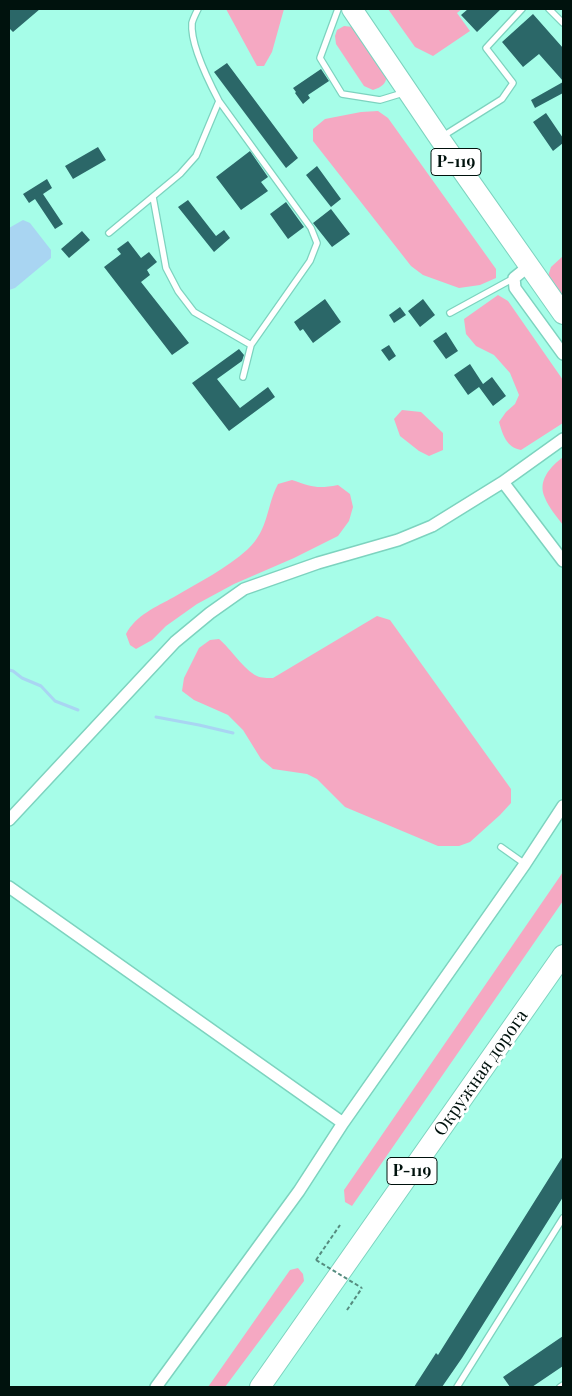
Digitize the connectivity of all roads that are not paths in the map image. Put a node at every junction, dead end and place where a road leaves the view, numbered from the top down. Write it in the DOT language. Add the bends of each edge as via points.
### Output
graph roads {
  1 [pos="198,9"];
  2 [pos="338,9"];
  3 [pos="352,9"];
  4 [pos="522,9"];
  5 [pos="550,9"];
  6 [pos="563,23"];
  7 [pos="407,91"];
  8 [pos="219,101"];
  9 [pos="440,139"];
  10 [pos="153,197"];
  11 [pos="109,233"];
  12 [pos="521,272"];
  13 [pos="450,313"];
  14 [pos="563,314"];
  15 [pos="251,345"];
  16 [pos="563,354"];
  17 [pos="243,377"];
  18 [pos="563,439"];
  19 [pos="503,482"];
  20 [pos="563,561"];
  21 [pos="563,806"];
  22 [pos="9,820"];
  23 [pos="501,847"];
  24 [pos="525,864"];
  25 [pos="9,887"];
  26 [pos="563,955"];
  27 [pos="343,1123"];
  28 [pos="563,1218"];
  29 [pos="560,1229"];
  30 [pos="563,1385"];
  31 [pos="156,1387"];
  32 [pos="260,1387"];
  33 [pos="457,1387"];
  34 [pos="560,1387"];
  1 -- 8 [label="lane" via="192,22 193,40"];
  2 -- 7 [label="lane" via="320,58 342,94 380,100"];
  3 -- 7 [label="highway, Р-119"];
  4 -- 9 [label="lane" via="486,48 513,83 502,99"];
  5 -- 6 [label="lane"];
  7 -- 9 [label="highway, Р-119"];
  8 -- 10 [label="lane" via="196,156"];
  8 -- 15 [label="lane" via="311,228 317,243 310,261"];
  9 -- 12 [label="highway, Р-119"];
  10 -- 11 [label="lane"];
  10 -- 15 [label="lane" via="166,268 178,291 194,312"];
  12 -- 13 [label="lane"];
  12 -- 14 [label="highway, Р-119"];
  12 -- 16 [label="street" via="515,288"];
  15 -- 17 [label="lane"];
  18 -- 19 [label="street"];
  19 -- 20 [label="street"];
  19 -- 22 [label="street" via="432,526 244,589 210,612 175,642"];
  21 -- 24 [label="street"];
  23 -- 24 [label="lane"];
  24 -- 27 [label="street"];
  25 -- 27 [label="street"];
  26 -- 32 [label="highway, Окружная дорога / Р-119"];
  27 -- 31 [label="street" via="299,1191"];
  28 -- 29 [label="lane"];
  29 -- 33 [label="lane"];
  30 -- 34 [label="lane"];
}
